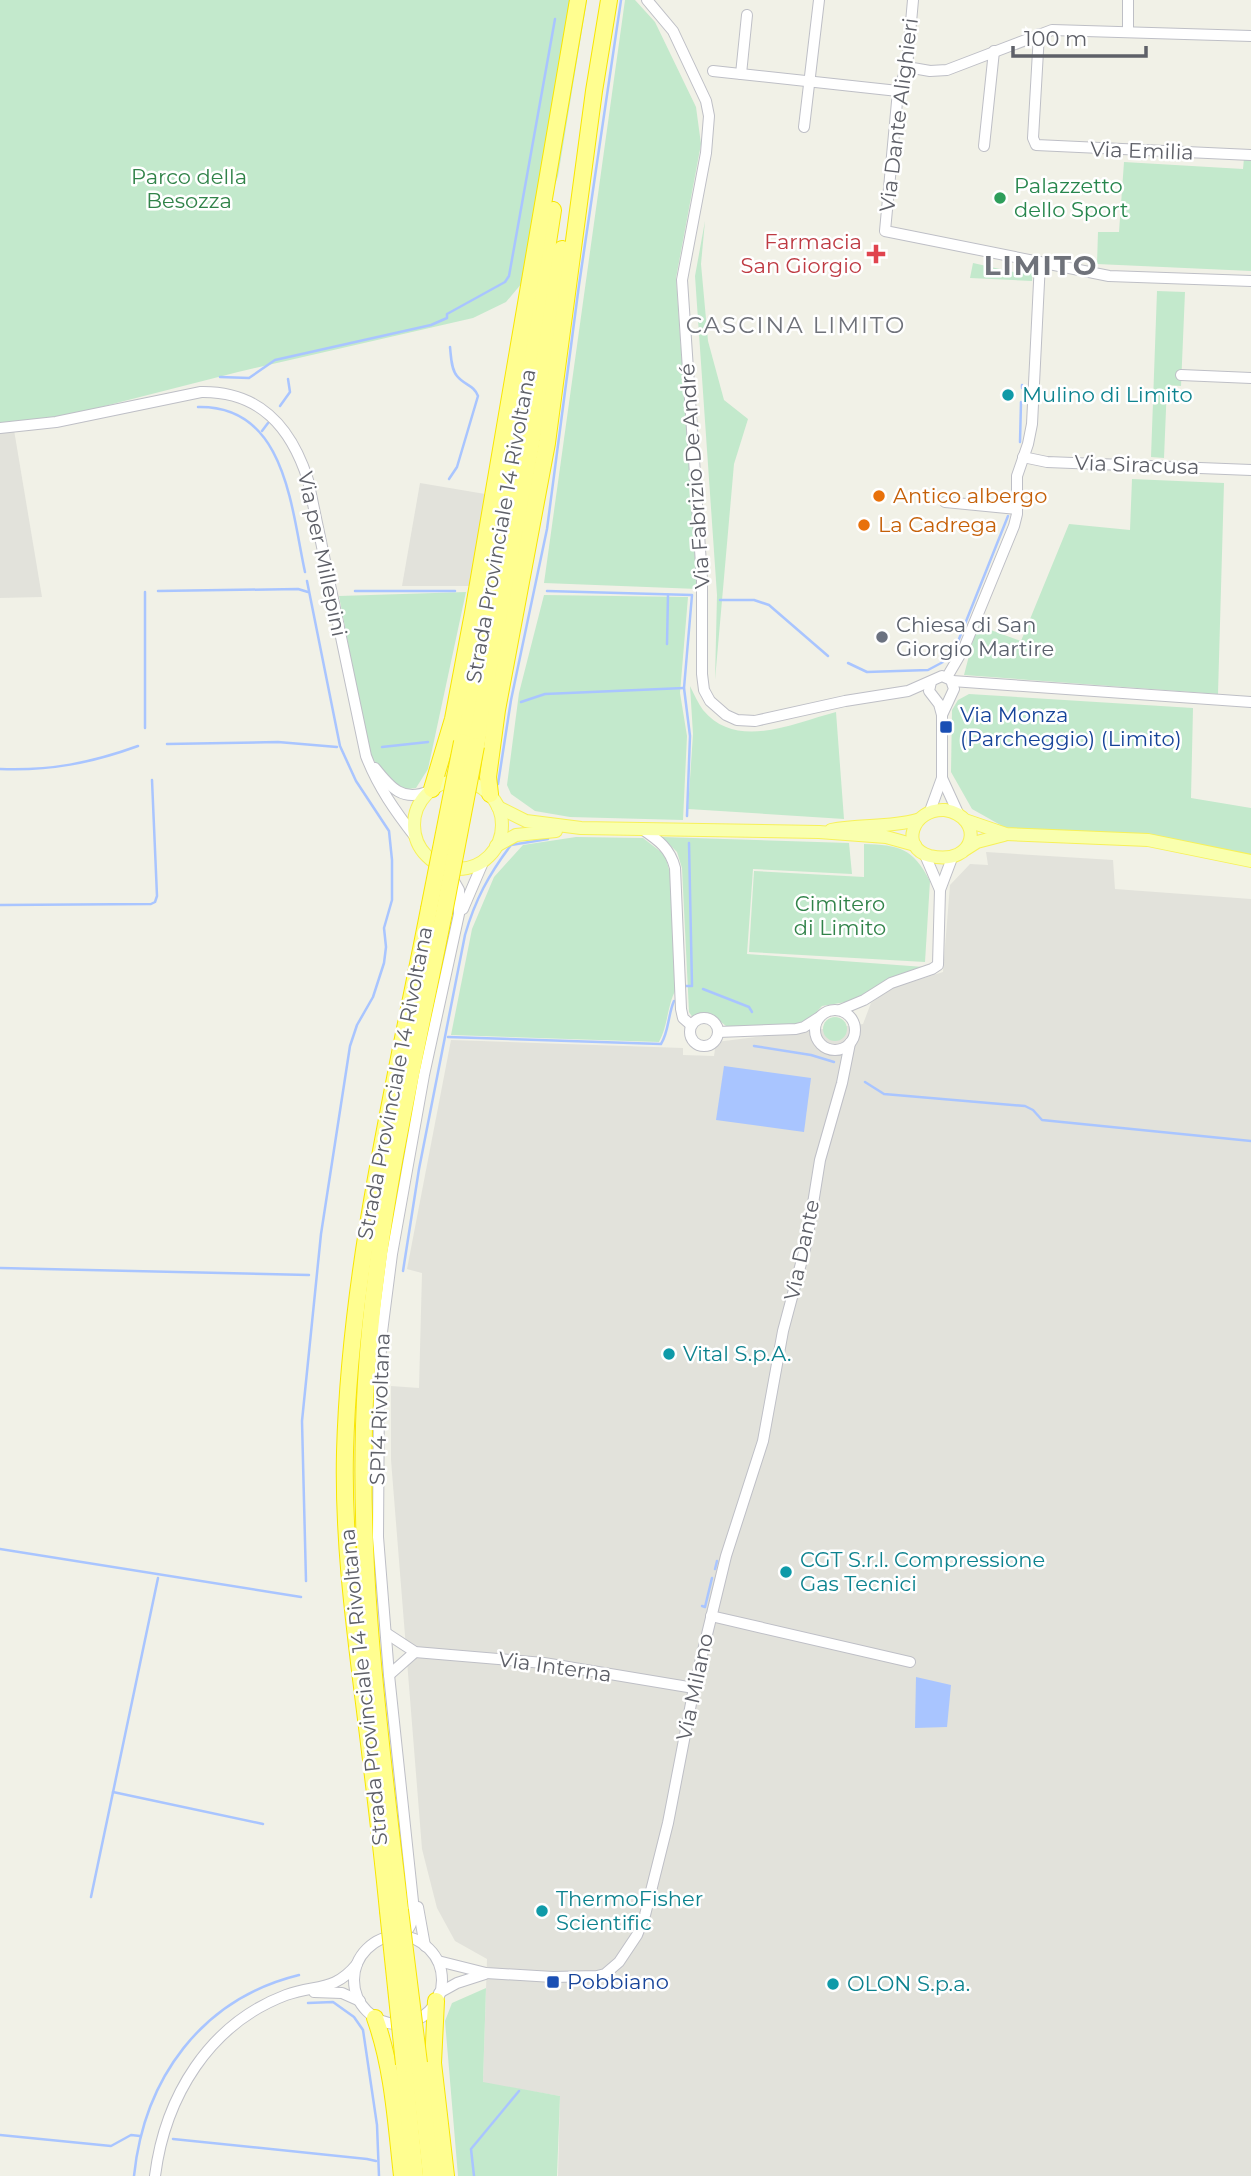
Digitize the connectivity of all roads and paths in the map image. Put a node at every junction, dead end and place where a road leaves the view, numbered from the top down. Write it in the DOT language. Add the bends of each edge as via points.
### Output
graph roads {
  1 [pos="578,0"];
  2 [pos="587,0"];
  3 [pos="602,0"];
  4 [pos="609,0"];
  5 [pos="647,0"];
  6 [pos="819,0"];
  7 [pos="913,0"];
  8 [pos="1128,0"];
  9 [pos="747,15"];
  10 [pos="1128,32"];
  11 [pos="1039,34"];
  12 [pos="1251,36"];
  13 [pos="994,51"];
  14 [pos="907,67"];
  15 [pos="713,71"];
  16 [pos="741,74"];
  17 [pos="810,81"];
  18 [pos="898,91"];
  19 [pos="804,127"];
  20 [pos="984,146"];
  21 [pos="1251,155"];
  22 [pos="1040,262"];
  23 [pos="1251,281"];
  24 [pos="1181,375"];
  25 [pos="1251,378"];
  26 [pos="0,428"];
  27 [pos="1023,457"];
  28 [pos="1251,470"];
  29 [pos="945,502"];
  30 [pos="1017,509"];
  31 [pos="950,687"];
  32 [pos="932,691"];
  33 [pos="1251,702"];
  34 [pos="942,715"];
  35 [pos="469,744"];
  36 [pos="366,756"];
  37 [pos="942,778"];
  38 [pos="430,790"];
  39 [pos="494,801"];
  40 [pos="930,811"];
  41 [pos="961,816"];
  42 [pos="917,820"];
  43 [pos="581,828"];
  44 [pos="642,829"];
  45 [pos="819,832"];
  46 [pos="1006,834"];
  47 [pos="416,838"];
  48 [pos="915,845"];
  49 [pos="496,846"];
  50 [pos="966,849"];
  51 [pos="925,855"];
  52 [pos="952,858"];
  53 [pos="484,860"];
  54 [pos="1251,861"];
  55 [pos="444,866"];
  56 [pos="940,890"];
  57 [pos="454,939"];
  58 [pos="864,1000"];
  59 [pos="839,1010"];
  60 [pos="818,1018"];
  61 [pos="854,1021"];
  62 [pos="691,1025"];
  63 [pos="796,1029"];
  64 [pos="718,1032"];
  65 [pos="817,1038"];
  66 [pos="850,1043"];
  67 [pos="834,1050"];
  68 [pos="842,1083"];
  69 [pos="769,1418"];
  70 [pos="711,1616"];
  71 [pos="386,1633"];
  72 [pos="415,1651"];
  73 [pos="910,1662"];
  74 [pos="389,1675"];
  75 [pos="694,1689"];
  76 [pos="412,1883"];
  77 [pos="399,1936"];
  78 [pos="425,1946"];
  79 [pos="438,1961"];
  80 [pos="357,1964"];
  81 [pos="486,1973"];
  82 [pos="301,1991"];
  83 [pos="438,1997"];
  84 [pos="360,2001"];
  85 [pos="375,2018"];
  86 [pos="411,2064"];
  87 [pos="155,2176"];
  88 [pos="402,2176"];
  89 [pos="415,2176"];
  90 [pos="431,2176"];
  91 [pos="446,2176"];
  1 -- 38 [label="highway" via="453,719"];
  2 -- 35 [label="highway, Strada Provinciale 14 Rivoltana"];
  3 -- 35 [label="highway, Strada Provinciale 14 Rivoltana" via="532,439"];
  4 -- 39 [label="highway" via="547,443 494,733 488,777"];
  5 -- 32 [label="street, Via Fabrizio De André" via="673,31 709,116 682,280 703,589 704,690 722,712 746,721 845,701"];
  6 -- 17 [label="street"];
  7 -- 14 [label="street, Via Dante Alighieri"];
  8 -- 10 [label="street"];
  9 -- 16 [label="street"];
  10 -- 11 [label="street" via="1058,30"];
  10 -- 12 [label="street"];
  11 -- 13 [label="street"];
  11 -- 21 [label="street, Via Emilia" via="1035,144 1040,147"];
  13 -- 14 [label="street" via="947,70"];
  13 -- 20 [label="street"];
  14 -- 18 [label="street, Via Dante Alighieri"];
  15 -- 16 [label="street"];
  16 -- 17 [label="street"];
  17 -- 18 [label="street"];
  17 -- 19 [label="street"];
  18 -- 22 [label="street, Via Dante Alighieri" via="885,231"];
  22 -- 23 [label="street" via="1119,277"];
  22 -- 27 [label="street" via="1032,424"];
  24 -- 25 [label="street"];
  26 -- 36 [label="street, Via per Millepini" via="56,422 201,391 239,397 273,417 294,444 307,480"];
  27 -- 28 [label="street, Via Siracusa" via="1047,462"];
  27 -- 30 [label="street" via="1017,476"];
  29 -- 30 [label="street"];
  30 -- 31 [label="street"];
  31 -- 32 [label="street"];
  31 -- 32 [label="street, Via Fabrizio De André" via="940,676"];
  31 -- 33 [label="street" via="967,684"];
  31 -- 34 [label="street"];
  32 -- 34 [label="street"];
  34 -- 37 [label="street"];
  35 -- 86 [label="highway, Strada Provinciale 14 Rivoltana, bridge" via="390,1184 373,1299 364,1412 368,1596"];
  36 -- 38 [label="street, Via per Millepini" via="400,794 414,796"];
  36 -- 47 [label="street, Via per Millepini" via="390,804"];
  37 -- 40 [label="street"];
  37 -- 41 [label="street"];
  38 -- 39 [label="main road" via="446,782 465,781 477,785"];
  38 -- 47 [label="main road" via="415,812"];
  39 -- 43 [label="main road" via="526,821"];
  39 -- 49 [label="main road" via="501,827"];
  40 -- 41 [label="main road"];
  40 -- 42 [label="main road"];
  41 -- 46 [label="main road"];
  41 -- 50 [label="main road" via="970,834"];
  42 -- 45 [label="main road" via="897,826"];
  42 -- 48 [label="main road"];
  43 -- 44 [label="main road"];
  43 -- 49 [label="main road" via="516,835"];
  44 -- 45 [label="main road"];
  44 -- 62 [label="street" via="663,844 674,861 682,1014"];
  45 -- 48 [label="main road" via="886,837"];
  46 -- 50 [label="main road"];
  46 -- 54 [label="main road" via="1148,840"];
  47 -- 55 [label="main road, SP14 Rivoltana" via="425,854"];
  48 -- 51 [label="main road"];
  49 -- 53 [label="main road, SP14 Rivoltana"];
  50 -- 52 [label="main road"];
  51 -- 52 [label="main road"];
  51 -- 56 [label="street"];
  52 -- 56 [label="street"];
  53 -- 55 [label="main road" via="466,868"];
  53 -- 57 [label="street, SP14 Rivoltana"];
  55 -- 57 [label="street, SP14 Rivoltana" via="460,896"];
  56 -- 58 [label="street" via="938,965 891,983"];
  57 -- 71 [label="street, SP14 Rivoltana" via="424,1075 382,1332 378,1536"];
  58 -- 59 [label="street"];
  58 -- 61 [label="street"];
  59 -- 60 [label="street" via="826,1011"];
  59 -- 61 [label="street"];
  60 -- 63 [label="street"];
  60 -- 65 [label="street"];
  61 -- 66 [label="street"];
  62 -- 64 [label="street" via="707,1018"];
  62 -- 64 [label="street" via="691,1039 702,1046 713,1044"];
  63 -- 64 [label="street"];
  63 -- 65 [label="street"];
  65 -- 67 [label="street"];
  66 -- 67 [label="street"];
  66 -- 68 [label="street"];
  67 -- 68 [label="street"];
  68 -- 69 [label="street, Via Dante" via="820,1160"];
  69 -- 70 [label="street, Via Milano"];
  70 -- 73 [label="street"];
  70 -- 75 [label="street, Via Milano"];
  71 -- 72 [label="street, Via Interna"];
  71 -- 74 [label="street, SP14 Rivoltana"];
  72 -- 74 [label="street"];
  72 -- 75 [label="street, Via Interna" via="544,1663"];
  74 -- 76 [label="street, SP14 Rivoltana"];
  75 -- 81 [label="street, Via Milano" via="645,1915 624,1955 612,1969 597,1976"];
  76 -- 77 [label="street, SP14 Rivoltana" via="413,1918"];
  76 -- 78 [label="street, SP14 Rivoltana"];
  77 -- 78 [label="street, SP14 Rivoltana"];
  77 -- 80 [label="street" via="374,1943"];
  78 -- 79 [label="street, SP14 Rivoltana"];
  79 -- 81 [label="street"];
  79 -- 83 [label="street"];
  80 -- 82 [label="street" via="339,1982"];
  80 -- 84 [label="street" via="354,1980"];
  81 -- 83 [label="street" via="457,1983"];
  82 -- 84 [label="street" via="342,1993"];
  82 -- 87 [label="street" via="250,2013 205,2053 170,2113"];
  83 -- 85 [label="street" via="424,2015 406,2023"];
  83 -- 91 [label="highway" via="433,2063"];
  84 -- 85 [label="street"];
  85 -- 88 [label="highway" via="391,2082"];
  86 -- 89 [label="highway, Strada Provinciale 14 Rivoltana"];
  86 -- 90 [label="highway, Strada Provinciale 14 Rivoltana"];
}
